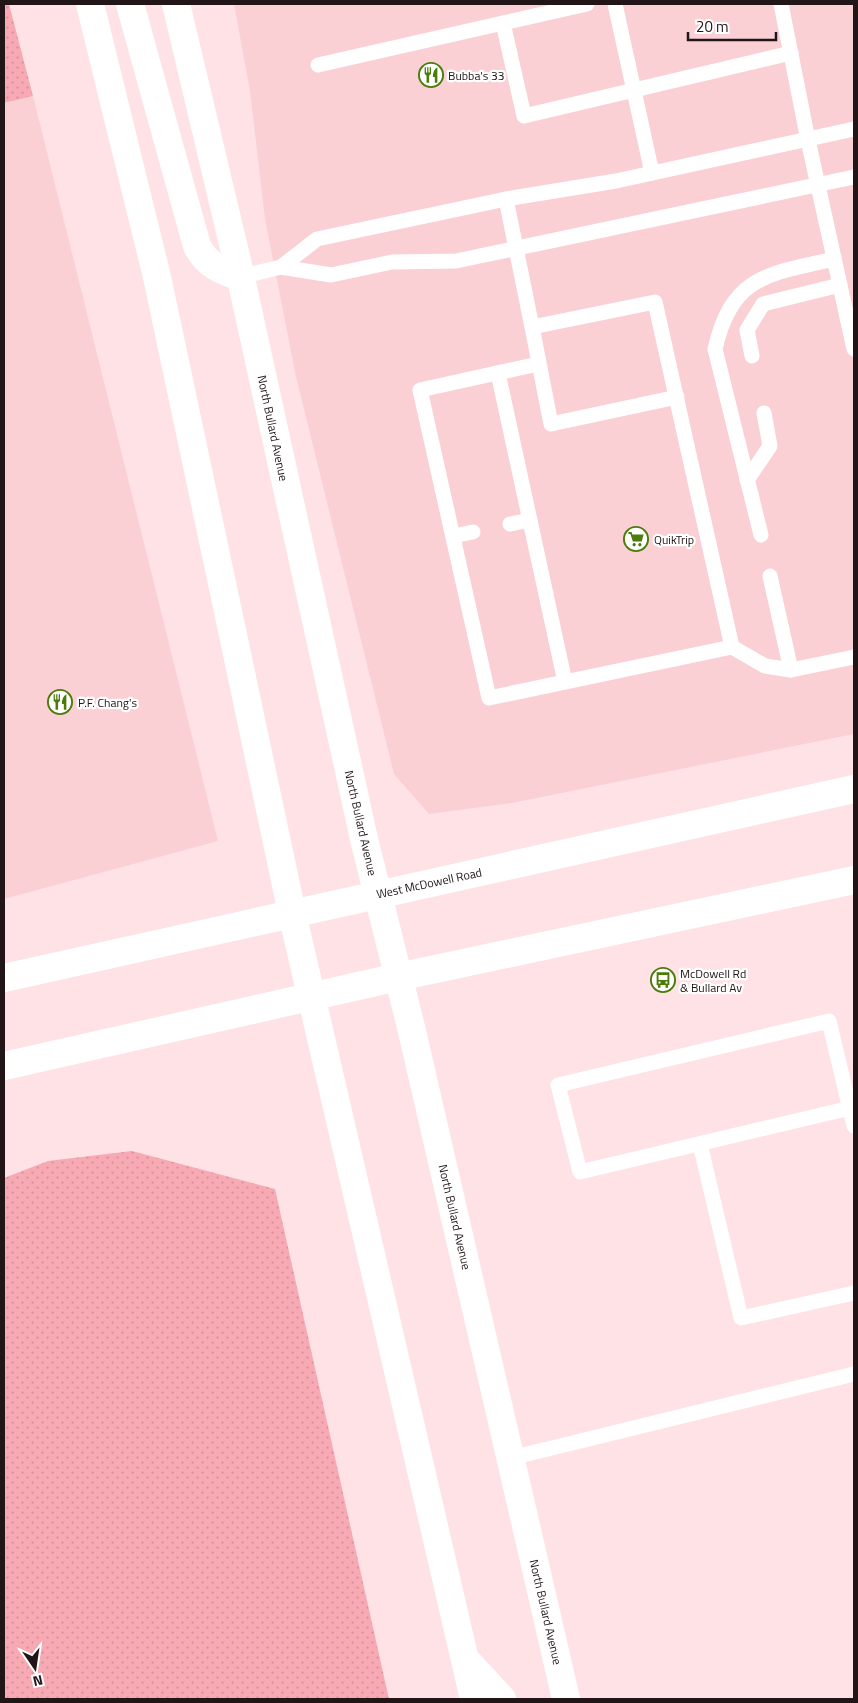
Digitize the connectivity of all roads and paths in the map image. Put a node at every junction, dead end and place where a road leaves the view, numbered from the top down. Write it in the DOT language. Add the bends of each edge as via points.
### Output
graph roads {
  1 [pos="90,4"];
  2 [pos="130,4"];
  3 [pos="176,4"];
  4 [pos="587,4"];
  5 [pos="615,4"];
  6 [pos="781,4"];
  7 [pos="503,23"];
  8 [pos="791,53"];
  9 [pos="318,65"];
  10 [pos="634,91"];
  11 [pos="854,129"];
  12 [pos="808,140"];
  13 [pos="652,174"];
  14 [pos="854,177"];
  15 [pos="818,185"];
  16 [pos="506,199"];
  17 [pos="516,248"];
  18 [pos="834,259"];
  19 [pos="281,267"];
  20 [pos="240,277"];
  21 [pos="840,285"];
  22 [pos="532,326"];
  23 [pos="854,349"];
  24 [pos="752,356"];
  25 [pos="538,364"];
  26 [pos="498,373"];
  27 [pos="676,397"];
  28 [pos="764,414"];
  29 [pos="747,480"];
  30 [pos="530,520"];
  31 [pos="510,524"];
  32 [pos="473,532"];
  33 [pos="453,536"];
  34 [pos="761,536"];
  35 [pos="770,576"];
  36 [pos="732,647"];
  37 [pos="854,657"];
  38 [pos="791,670"];
  39 [pos="565,682"];
  40 [pos="854,789"];
  41 [pos="854,880"];
  42 [pos="378,894"];
  43 [pos="292,913"];
  44 [pos="398,977"];
  45 [pos="4,978"];
  46 [pos="312,996"];
  47 [pos="4,1066"];
  48 [pos="850,1108"];
  49 [pos="854,1126"];
  50 [pos="700,1144"];
  51 [pos="854,1293"];
  52 [pos="854,1374"];
  53 [pos="510,1458"];
  54 [pos="465,1659"];
  55 [pos="474,1699"];
  56 [pos="502,1699"];
  57 [pos="566,1699"];
  1 -- 43 [label="main road" via="156,277"];
  2 -- 20 [label="main road" via="197,246 214,268"];
  3 -- 20 [label="main road, North Bullard Avenue"];
  4 -- 7 [label="lane"];
  5 -- 10 [label="lane"];
  6 -- 8 [label="lane"];
  7 -- 9 [label="lane"];
  7 -- 10 [label="lane" via="524,116"];
  8 -- 10 [label="lane"];
  8 -- 12 [label="lane"];
  10 -- 13 [label="lane"];
  11 -- 12 [label="lane"];
  12 -- 13 [label="lane"];
  12 -- 15 [label="lane"];
  13 -- 16 [label="lane"];
  14 -- 15 [label="lane"];
  15 -- 17 [label="lane"];
  15 -- 18 [label="lane"];
  16 -- 17 [label="lane"];
  16 -- 19 [label="lane" via="317,240"];
  17 -- 19 [label="lane" via="456,260 392,262 332,275"];
  17 -- 22 [label="lane"];
  18 -- 21 [label="lane"];
  18 -- 29 [label="lane" via="760,278 740,293 720,327 715,349"];
  19 -- 20 [label="lane"];
  20 -- 42 [label="main road, North Bullard Avenue"];
  21 -- 23 [label="lane"];
  21 -- 24 [label="lane" via="763,304 747,330"];
  22 -- 25 [label="lane"];
  22 -- 27 [label="lane" via="655,302"];
  25 -- 26 [label="lane"];
  25 -- 27 [label="lane" via="551,424"];
  26 -- 30 [label="lane"];
  26 -- 33 [label="lane" via="420,390"];
  27 -- 36 [label="lane"];
  28 -- 29 [label="lane" via="770,446"];
  29 -- 34 [label="lane"];
  30 -- 31 [label="lane"];
  30 -- 39 [label="lane"];
  32 -- 33 [label="lane"];
  33 -- 39 [label="lane" via="489,698"];
  35 -- 38 [label="lane"];
  36 -- 38 [label="lane" via="765,666"];
  36 -- 39 [label="lane"];
  37 -- 38 [label="lane"];
  40 -- 42 [label="main road, West McDowell Road"];
  41 -- 44 [label="main road"];
  42 -- 43 [label="main road, West McDowell Road"];
  42 -- 44 [label="main road, North Bullard Avenue"];
  43 -- 45 [label="main road, West McDowell Road"];
  43 -- 46 [label="main road"];
  44 -- 46 [label="main road"];
  44 -- 53 [label="main road, North Bullard Avenue"];
  46 -- 47 [label="main road"];
  46 -- 54 [label="main road"];
  48 -- 49 [label="lane"];
  48 -- 50 [label="lane"];
  48 -- 50 [label="lane" via="830,1021 558,1084 580,1172"];
  50 -- 51 [label="lane" via="741,1318"];
  52 -- 53 [label="lane"];
  53 -- 57 [label="main road, North Bullard Avenue"];
  54 -- 55 [label="main road"];
  54 -- 56 [label="main road"];
}
